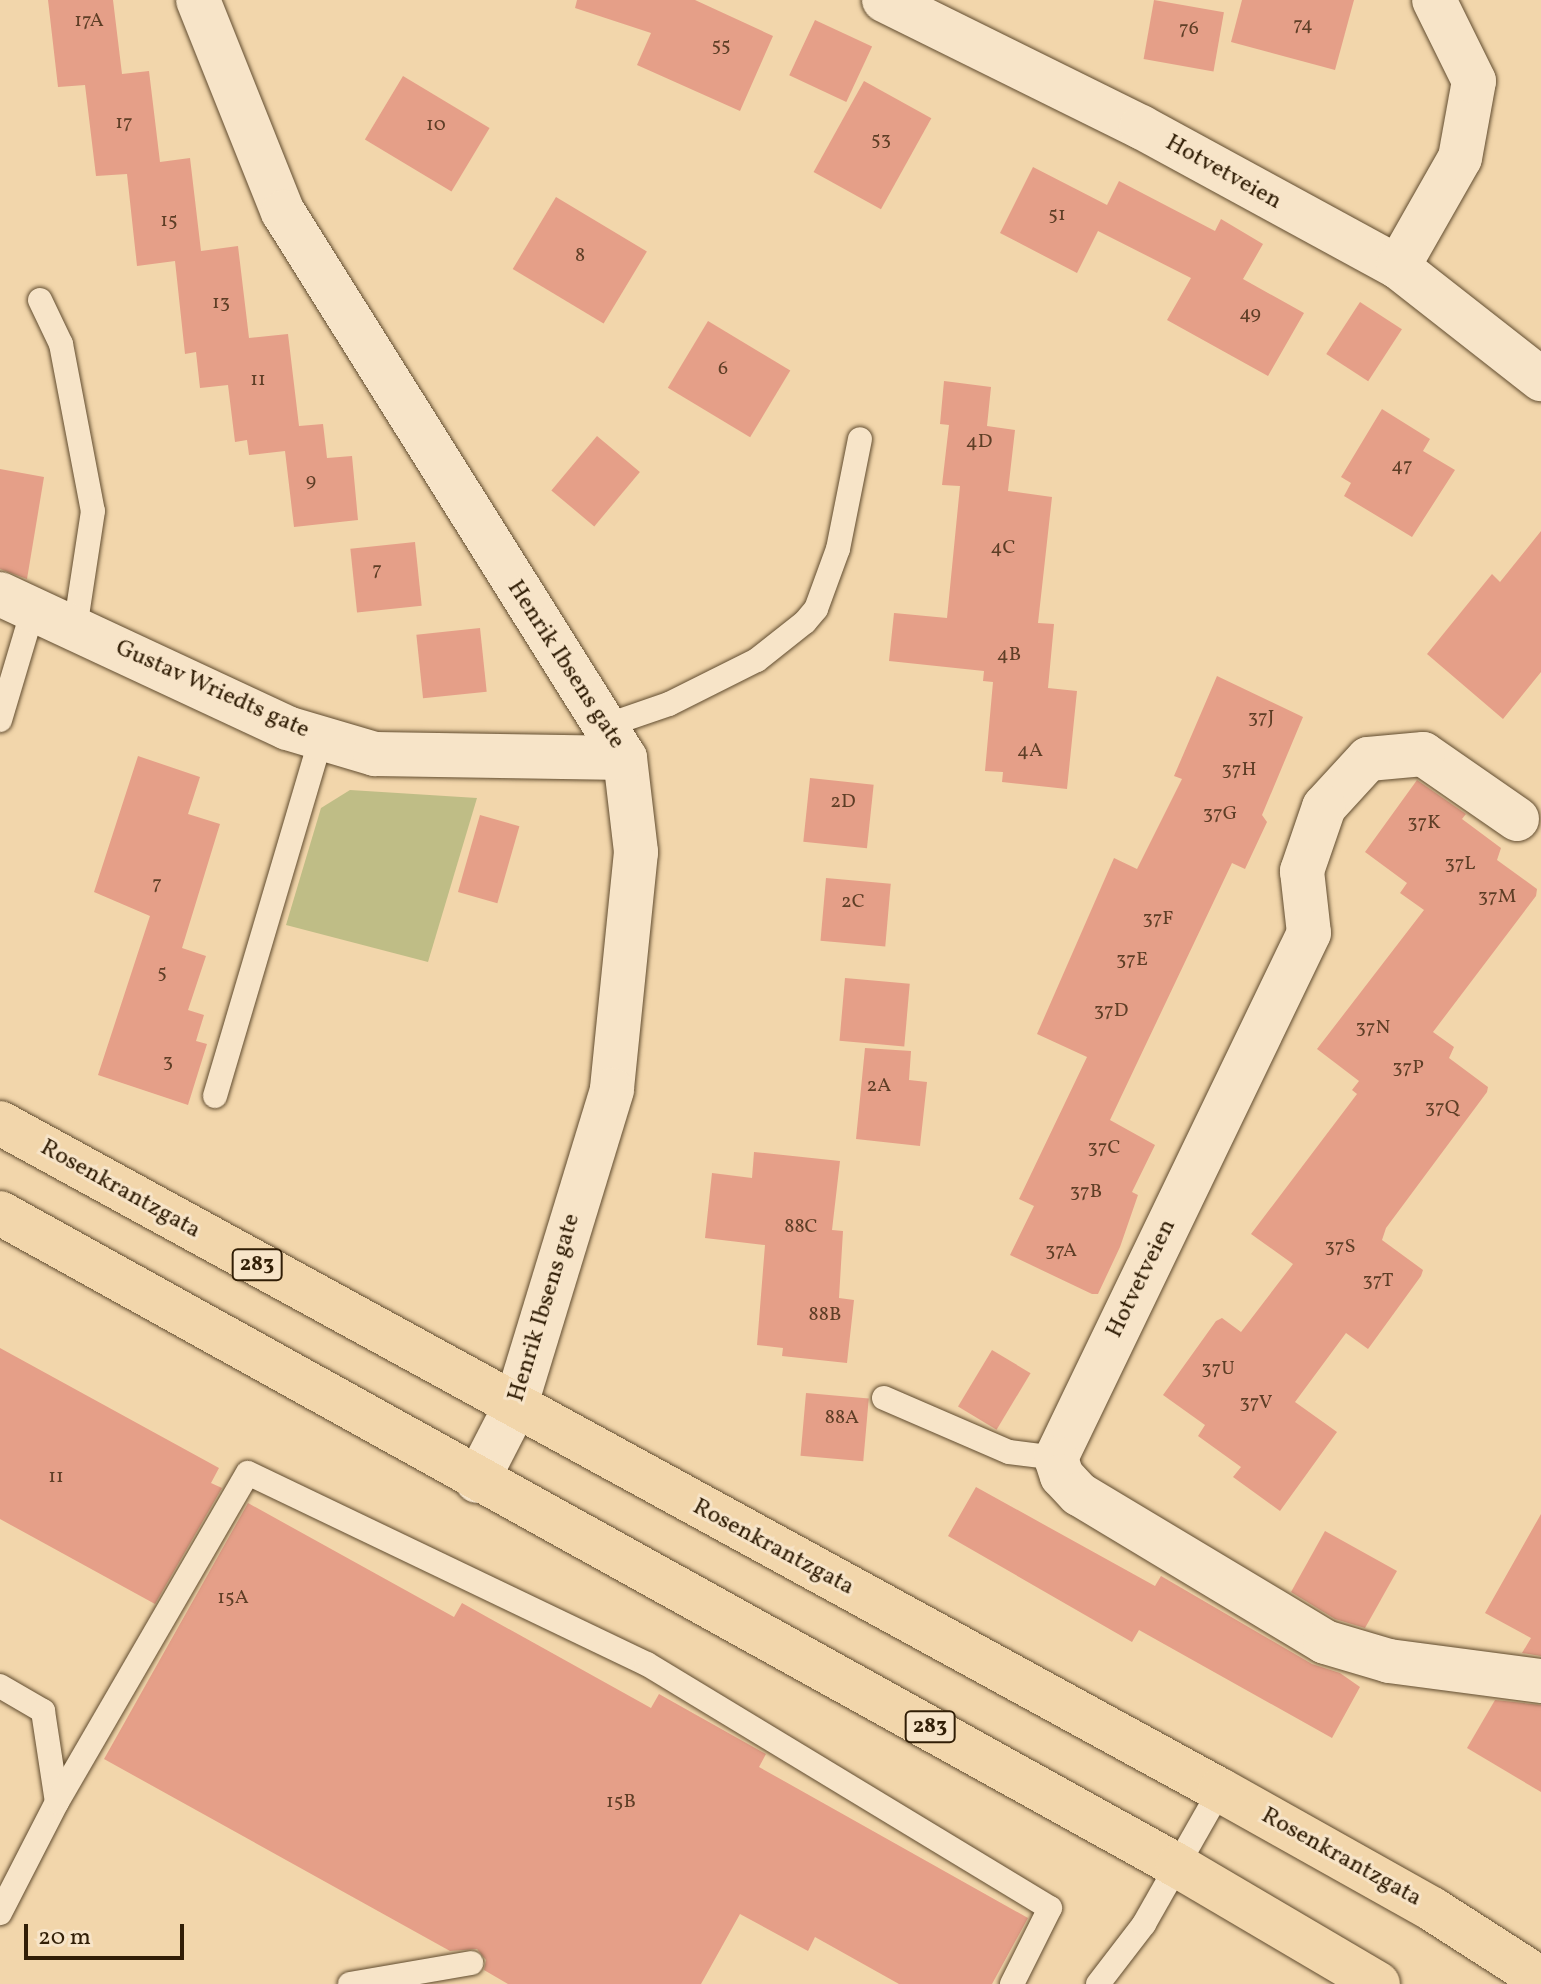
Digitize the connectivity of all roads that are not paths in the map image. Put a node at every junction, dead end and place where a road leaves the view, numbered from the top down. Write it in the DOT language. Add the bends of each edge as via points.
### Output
graph roads {
  1 [pos="198,0"];
  2 [pos="884,0"];
  3 [pos="1434,0"];
  4 [pos="1398,267"];
  5 [pos="40,300"];
  6 [pos="1541,379"];
  7 [pos="860,439"];
  8 [pos="16,602"];
  9 [pos="75,629"];
  10 [pos="0,720"];
  11 [pos="321,738"];
  12 [pos="615,742"];
  13 [pos="1517,819"];
  14 [pos="215,1096"];
  15 [pos="0,1123"];
  16 [pos="0,1213"];
  17 [pos="884,1398"];
  18 [pos="515,1407"];
  19 [pos="1056,1458"];
  20 [pos="477,1481"];
  21 [pos="1541,1681"];
  22 [pos="0,1686"];
  23 [pos="1220,1790"];
  24 [pos="57,1802"];
  25 [pos="1178,1866"];
  26 [pos="0,1913"];
  27 [pos="471,1963"];
  28 [pos="1541,1979"];
  29 [pos="350,1984"];
  30 [pos="1012,1984"];
  31 [pos="1098,1984"];
  32 [pos="1378,1984"];
  1 -- 12 [label="street, Henrik Ibsens gate" via="283,212"];
  2 -- 4 [label="street, Hotvetveien" via="1141,127"];
  3 -- 4 [label="street" via="1474,81 1460,158"];
  4 -- 6 [label="street, Hotvetveien"];
  5 -- 9 [label="lane" via="61,344 93,511"];
  7 -- 12 [label="lane" via="838,549 816,609 757,660 669,704"];
  8 -- 9 [label="street, Gustav Wriedts gate"];
  8 -- 10 [label="lane"];
  9 -- 11 [label="street, Gustav Wriedts gate" via="287,728"];
  11 -- 12 [label="street, Gustav Wriedts gate" via="375,754"];
  11 -- 14 [label="lane"];
  12 -- 18 [label="street, Henrik Ibsens gate" via="636,852 612,1090"];
  13 -- 19 [label="street, Hotvetveien" via="1423,754 1368,759 1324,807 1302,871 1309,933"];
  15 -- 18 [label="main road, Rosenkrantzgata / 283"];
  16 -- 20 [label="main road, 283"];
  17 -- 19 [label="lane" via="1009,1452"];
  18 -- 20 [label="street, Henrik Ibsens gate"];
  18 -- 23 [label="main road, Rosenkrantzgata / 283"];
  19 -- 21 [label="street" via="1062,1476 1079,1494 1325,1642 1389,1661"];
  20 -- 25 [label="main road, 283"];
  22 -- 24 [label="lane" via="43,1711"];
  23 -- 25 [label="lane"];
  23 -- 28 [label="main road, Rosenkrantzgata / 283" via="1432,1909"];
  24 -- 26 [label="lane"];
  24 -- 30 [label="lane" via="248,1473 647,1664 1050,1908"];
  25 -- 31 [label="lane" via="1144,1924"];
  25 -- 32 [label="main road, 283"];
  27 -- 29 [label="lane"];
}
